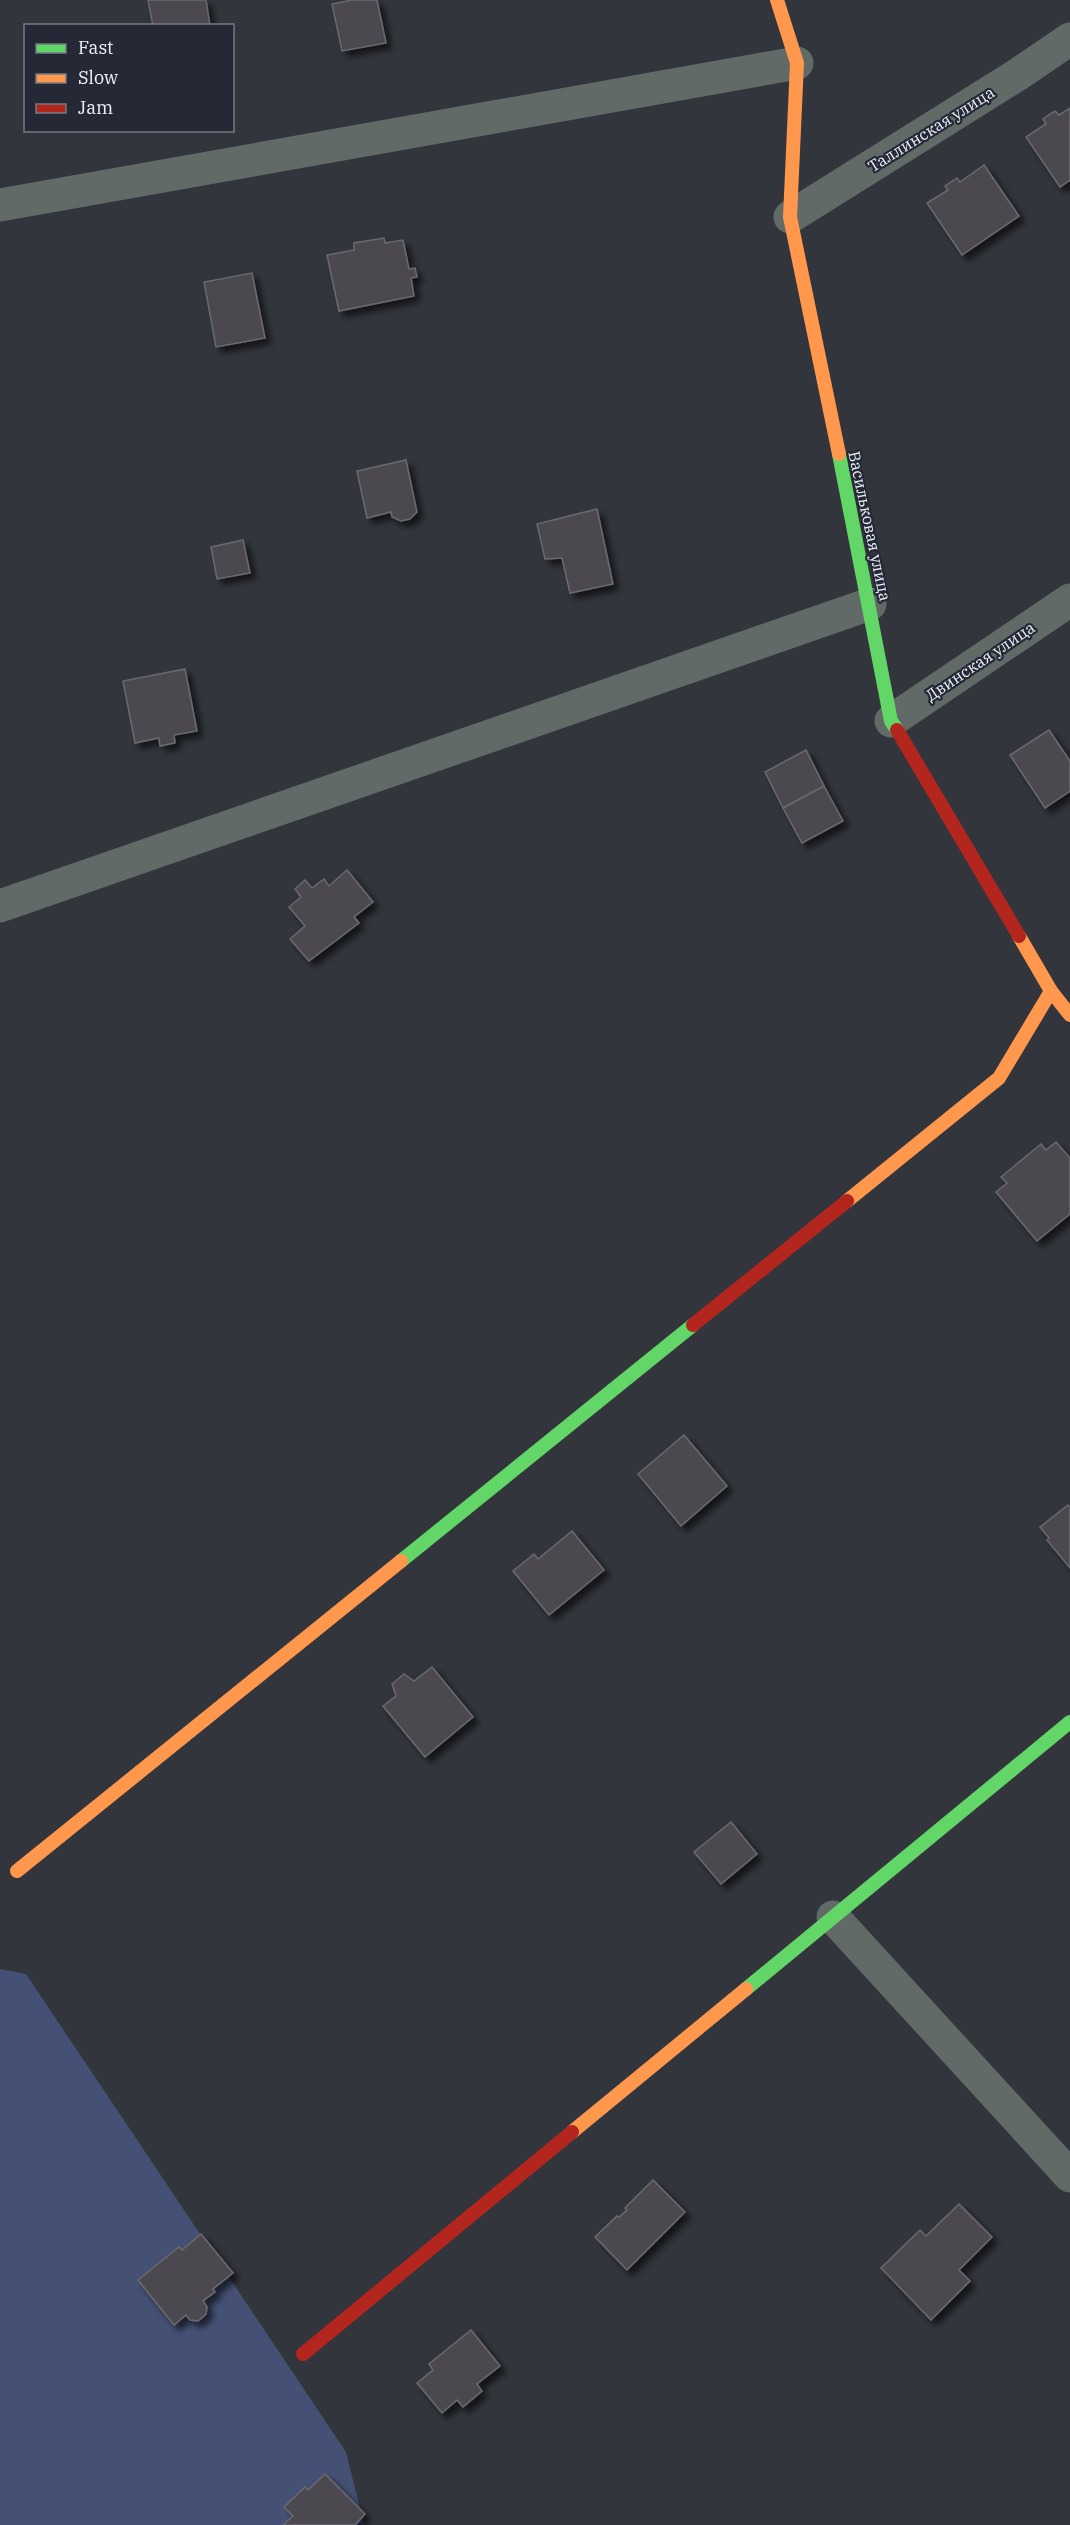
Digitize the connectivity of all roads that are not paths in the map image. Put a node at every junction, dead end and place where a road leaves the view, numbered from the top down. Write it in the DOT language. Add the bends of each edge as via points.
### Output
graph roads {
  1 [pos="777,0"];
  2 [pos="1070,39"];
  3 [pos="797,63"];
  4 [pos="0,205"];
  5 [pos="790,217"];
  6 [pos="1070,600"];
  7 [pos="870,604"];
  8 [pos="891,721"];
  9 [pos="0,906"];
  10 [pos="1051,991"];
  11 [pos="1070,1015"];
  12 [pos="1070,1722"];
  13 [pos="17,1871"];
  14 [pos="833,1917"];
  15 [pos="1070,2176"];
  16 [pos="303,2354"];
  1 -- 3 [label="street, Васильковая улица"];
  2 -- 5 [label="street, Таллинская улица"];
  3 -- 4 [label="street"];
  3 -- 5 [label="street, Васильковая улица"];
  5 -- 7 [label="street, Васильковая улица"];
  6 -- 8 [label="street, Двинская улица"];
  7 -- 8 [label="street, Васильковая улица"];
  7 -- 9 [label="street"];
  8 -- 10 [label="street, Васильковая улица"];
  10 -- 11 [label="street, Васильковая улица"];
  10 -- 13 [label="street" via="999,1078"];
  12 -- 14 [label="street"];
  14 -- 15 [label="street"];
  14 -- 16 [label="street"];
}
